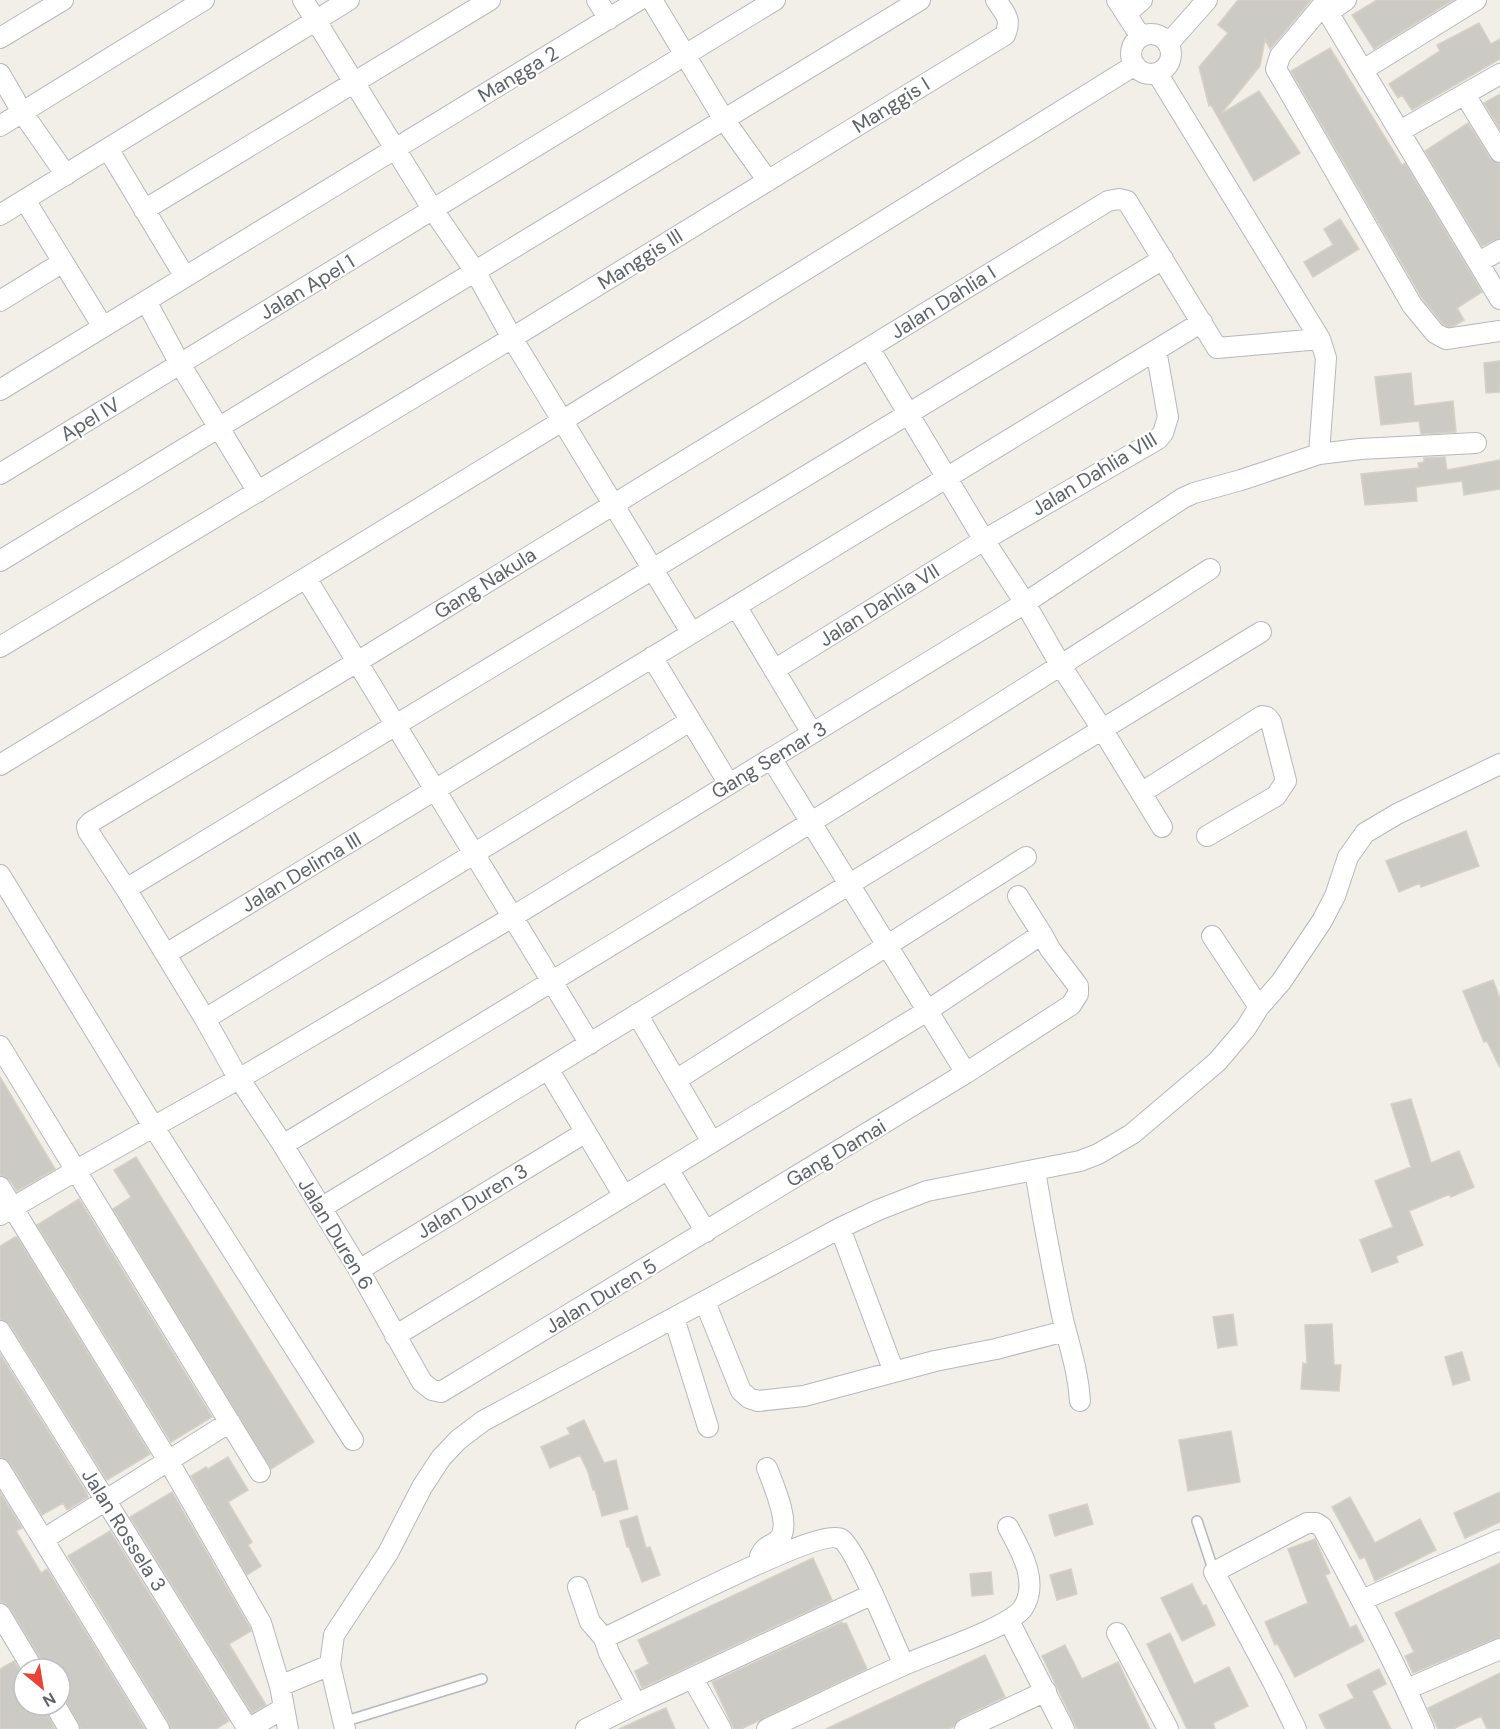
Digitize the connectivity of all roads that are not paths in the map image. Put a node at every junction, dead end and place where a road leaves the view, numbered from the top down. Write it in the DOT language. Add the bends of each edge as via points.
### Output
graph roads {
  1 [pos="63,0"];
  2 [pos="204,0"];
  3 [pos="303,0"];
  4 [pos="349,0"];
  5 [pos="490,0"];
  6 [pos="597,0"];
  7 [pos="639,0"];
  8 [pos="652,0"];
  9 [pos="775,0"];
  10 [pos="920,0"];
  11 [pos="996,0"];
  12 [pos="1142,0"];
  13 [pos="1207,0"];
  14 [pos="1346,0"];
  15 [pos="1476,0"];
  16 [pos="1326,5"];
  17 [pos="1122,7"];
  18 [pos="609,19"];
  19 [pos="316,20"];
  20 [pos="1141,37"];
  21 [pos="0,39"];
  22 [pos="1168,44"];
  23 [pos="684,55"];
  24 [pos="1135,65"];
  25 [pos="1363,70"];
  26 [pos="1157,73"];
  27 [pos="0,74"];
  28 [pos="1500,74"];
  29 [pos="355,82"];
  30 [pos="1465,95"];
  31 [pos="22,112"];
  32 [pos="723,118"];
  33 [pos="0,126"];
  34 [pos="1400,131"];
  35 [pos="396,148"];
  36 [pos="108,149"];
  37 [pos="1500,152"];
  38 [pos="66,175"];
  39 [pos="768,181"];
  40 [pos="25,200"];
  41 [pos="144,210"];
  42 [pos="433,210"];
  43 [pos="0,215"];
  44 [pos="1500,250"];
  45 [pos="1163,259"];
  46 [pos="63,262"];
  47 [pos="1479,262"];
  48 [pos="475,271"];
  49 [pos="185,278"];
  50 [pos="1500,299"];
  51 [pos="0,301"];
  52 [pos="146,301"];
  53 [pos="1202,322"];
  54 [pos="103,327"];
  55 [pos="1500,331"];
  56 [pos="512,338"];
  57 [pos="1320,339"];
  58 [pos="869,348"];
  59 [pos="1156,350"];
  60 [pos="180,364"];
  61 [pos="0,390"];
  62 [pos="909,413"];
  63 [pos="562,421"];
  64 [pos="220,426"];
  65 [pos="1476,443"];
  66 [pos="1320,454"];
  67 [pos="0,474"];
  68 [pos="948,477"];
  69 [pos="258,492"];
  70 [pos="614,503"];
  71 [pos="984,540"];
  72 [pos="0,561"];
  73 [pos="1210,569"];
  74 [pos="653,570"];
  75 [pos="306,578"];
  76 [pos="1025,603"];
  77 [pos="736,606"];
  78 [pos="691,632"];
  79 [pos="1261,632"];
  80 [pos="0,647"];
  81 [pos="652,657"];
  82 [pos="357,662"];
  83 [pos="1061,666"];
  84 [pos="774,670"];
  85 [pos="690,721"];
  86 [pos="396,726"];
  87 [pos="1102,729"];
  88 [pos="812,733"];
  89 [pos="771,758"];
  90 [pos="0,765"];
  91 [pos="1500,765"];
  92 [pos="729,784"];
  93 [pos="435,790"];
  94 [pos="1141,793"];
  95 [pos="811,822"];
  96 [pos="1162,826"];
  97 [pos="1207,836"];
  98 [pos="474,855"];
  99 [pos="1026,857"];
  100 [pos="0,875"];
  101 [pos="849,884"];
  102 [pos="126,889"];
  103 [pos="1018,896"];
  104 [pos="513,917"];
  105 [pos="1042,934"];
  106 [pos="1212,936"];
  107 [pos="886,946"];
  108 [pos="166,954"];
  109 [pos="552,981"];
  110 [pos="1259,1007"];
  111 [pos="927,1011"];
  112 [pos="637,1014"];
  113 [pos="206,1019"];
  114 [pos="590,1044"];
  115 [pos="0,1046"];
  116 [pos="548,1069"];
  117 [pos="966,1073"];
  118 [pos="240,1078"];
  119 [pos="676,1080"];
  120 [pos="153,1126"];
  121 [pos="586,1132"];
  122 [pos="712,1142"];
  123 [pos="283,1145"];
  124 [pos="668,1169"];
  125 [pos="75,1171"];
  126 [pos="1035,1171"];
  127 [pos="0,1187"];
  128 [pos="624,1196"];
  129 [pos="321,1208"];
  130 [pos="6,1212"];
  131 [pos="840,1228"];
  132 [pos="706,1232"];
  133 [pos="359,1270"];
  134 [pos="705,1302"];
  135 [pos="674,1318"];
  136 [pos="1065,1330"];
  137 [pos="0,1331"];
  138 [pos="395,1336"];
  139 [pos="894,1372"];
  140 [pos="432,1390"];
  141 [pos="1080,1401"];
  142 [pos="230,1422"];
  143 [pos="708,1427"];
  144 [pos="353,1440"];
  145 [pos="169,1462"];
  146 [pos="767,1468"];
  147 [pos="0,1469"];
  148 [pos="261,1472"];
  149 [pos="106,1501"];
  150 [pos="1197,1521"];
  151 [pos="1008,1527"];
  152 [pos="44,1539"];
  153 [pos="1500,1540"];
  154 [pos="760,1563"];
  155 [pos="1214,1572"];
  156 [pos="578,1587"];
  157 [pos="873,1594"];
  158 [pos="1362,1600"];
  159 [pos="0,1614"];
  160 [pos="1009,1621"];
  161 [pos="1117,1633"];
  162 [pos="604,1638"];
  163 [pos="1500,1648"];
  164 [pos="26,1657"];
  165 [pos="330,1665"];
  166 [pos="904,1665"];
  167 [pos="693,1678"];
  168 [pos="482,1679"];
  169 [pos="280,1686"];
  170 [pos="1407,1689"];
  171 [pos="1046,1691"];
  172 [pos="636,1704"];
  173 [pos="284,1708"];
  174 [pos="344,1725"];
  175 [pos="159,1729"];
  176 [pos="248,1729"];
  177 [pos="288,1729"];
  178 [pos="586,1729"];
  179 [pos="721,1729"];
  180 [pos="767,1729"];
  181 [pos="965,1729"];
  182 [pos="1064,1729"];
  183 [pos="1168,1729"];
  184 [pos="1296,1729"];
  185 [pos="1424,1729"];
  1 -- 21 [label="street"];
  2 -- 31 [label="street"];
  3 -- 19 [label="street"];
  4 -- 19 [label="street"];
  5 -- 29 [label="street"];
  6 -- 18 [label="street"];
  7 -- 18 [label="street, Mangga 2"];
  8 -- 23 [label="street"];
  9 -- 23 [label="street, Jalan Apel 1"];
  10 -- 32 [label="street"];
  11 -- 39 [label="street, Manggis I" via="1008,17 1005,35"];
  12 -- 17 [label="street"];
  13 -- 22 [label="street"];
  14 -- 16 [label="street"];
  15 -- 25 [label="street"];
  16 -- 25 [label="street"];
  16 -- 55 [label="street" via="1280,56 1276,69 1412,305 1435,333 1446,339"];
  17 -- 20 [label="street"];
  18 -- 35 [label="street, Mangga 2"];
  19 -- 29 [label="street"];
  19 -- 36 [label="street"];
  20 -- 22 [label="street" via="1153,34"];
  20 -- 24 [label="street" via="1133,45"];
  22 -- 26 [label="street" via="1170,61"];
  23 -- 32 [label="street"];
  23 -- 42 [label="street, Jalan Apel 1"];
  24 -- 26 [label="street" via="1145,73"];
  24 -- 63 [label="street"];
  25 -- 34 [label="street"];
  26 -- 57 [label="street"];
  27 -- 31 [label="street"];
  28 -- 30 [label="street"];
  29 -- 35 [label="street"];
  29 -- 41 [label="street"];
  30 -- 34 [label="street"];
  30 -- 37 [label="street"];
  31 -- 33 [label="street"];
  31 -- 38 [label="street"];
  32 -- 39 [label="street"];
  32 -- 48 [label="street"];
  34 -- 47 [label="street"];
  35 -- 42 [label="street"];
  35 -- 49 [label="street, Mangga 2"];
  36 -- 38 [label="street"];
  36 -- 41 [label="street"];
  38 -- 40 [label="street"];
  39 -- 56 [label="street, Manggis III"];
  40 -- 43 [label="street"];
  40 -- 46 [label="street"];
  41 -- 49 [label="street"];
  42 -- 48 [label="street"];
  42 -- 60 [label="street, Jalan Apel 1"];
  44 -- 47 [label="street"];
  45 -- 53 [label="street, Jalan Dahlia I"];
  45 -- 58 [label="street, Jalan Dahlia I" via="1128,201 1108,201"];
  45 -- 62 [label="street"];
  46 -- 51 [label="street"];
  46 -- 54 [label="street"];
  47 -- 50 [label="street"];
  48 -- 56 [label="street"];
  48 -- 64 [label="street"];
  49 -- 52 [label="street, Mangga 2"];
  52 -- 54 [label="street, Mangga 2"];
  52 -- 60 [label="street"];
  53 -- 57 [label="street, Jalan Dahlia I" via="1217,348"];
  53 -- 59 [label="street, Jalan Delima III"];
  54 -- 61 [label="street, Mangga 2"];
  56 -- 63 [label="street"];
  56 -- 69 [label="street, Manggis III"];
  57 -- 66 [label="street" via="1326,358"];
  58 -- 62 [label="street"];
  58 -- 70 [label="street, Jalan Dahlia I"];
  59 -- 68 [label="street, Jalan Delima III"];
  59 -- 71 [label="street, Jalan Dahlia VIII" via="1168,417 1163,434"];
  60 -- 64 [label="street"];
  60 -- 67 [label="street, Apel IV"];
  62 -- 68 [label="street"];
  62 -- 74 [label="street"];
  63 -- 70 [label="street"];
  63 -- 75 [label="street"];
  64 -- 69 [label="street"];
  64 -- 72 [label="street"];
  65 -- 66 [label="street, Gang Semar 3"];
  66 -- 76 [label="street, Gang Semar 3" via="1183,498"];
  68 -- 71 [label="street"];
  68 -- 77 [label="street, Jalan Delima III"];
  69 -- 80 [label="street, Manggis III"];
  70 -- 74 [label="street"];
  70 -- 82 [label="street, Gang Nakula"];
  71 -- 76 [label="street"];
  71 -- 84 [label="street, Jalan Dahlia VII"];
  73 -- 83 [label="street"];
  74 -- 78 [label="street"];
  74 -- 86 [label="street"];
  75 -- 82 [label="street"];
  75 -- 90 [label="street"];
  76 -- 83 [label="street"];
  76 -- 88 [label="street, Gang Semar 3"];
  77 -- 78 [label="street, Jalan Delima III"];
  77 -- 84 [label="street"];
  78 -- 81 [label="street, Jalan Delima III"];
  79 -- 87 [label="street"];
  81 -- 85 [label="street"];
  81 -- 93 [label="street, Jalan Delima III"];
  82 -- 86 [label="street"];
  82 -- 102 [label="street, Gang Nakula" via="91,822 88,831"];
  83 -- 87 [label="street"];
  83 -- 95 [label="street"];
  84 -- 88 [label="street"];
  85 -- 92 [label="street"];
  85 -- 98 [label="street"];
  86 -- 93 [label="street"];
  86 -- 102 [label="street"];
  87 -- 94 [label="street"];
  87 -- 101 [label="street"];
  88 -- 89 [label="street, Gang Semar 3"];
  89 -- 92 [label="street, Gang Semar 3"];
  89 -- 95 [label="street"];
  91 -- 110 [label="street" via="1396,814 1365,833 1348,857 1322,921"];
  92 -- 104 [label="street, Gang Semar 3"];
  93 -- 98 [label="street"];
  93 -- 108 [label="street, Jalan Delima III"];
  94 -- 96 [label="street"];
  94 -- 97 [label="street" via="1262,716 1267,717 1286,781 1283,788 1276,796"];
  95 -- 101 [label="street"];
  95 -- 109 [label="street"];
  98 -- 104 [label="street"];
  98 -- 113 [label="street"];
  99 -- 107 [label="street"];
  100 -- 120 [label="street"];
  101 -- 107 [label="street"];
  101 -- 112 [label="street"];
  102 -- 108 [label="street, Jalan Duren 6"];
  103 -- 105 [label="street"];
  104 -- 109 [label="street"];
  104 -- 118 [label="street, Gang Semar 3"];
  105 -- 111 [label="street"];
  105 -- 117 [label="street, Gang Damai" via="1078,986 1078,994 1071,1005"];
  106 -- 110 [label="street"];
  107 -- 111 [label="street"];
  107 -- 119 [label="street"];
  108 -- 113 [label="street, Jalan Duren 6"];
  109 -- 114 [label="street"];
  109 -- 123 [label="street"];
  110 -- 126 [label="street" via="1225,1054 1132,1134 1080,1161"];
  111 -- 117 [label="street"];
  111 -- 122 [label="street"];
  112 -- 114 [label="street"];
  112 -- 119 [label="street"];
  113 -- 118 [label="street, Jalan Duren 6"];
  114 -- 116 [label="street"];
  115 -- 125 [label="street"];
  116 -- 121 [label="street"];
  116 -- 129 [label="street"];
  117 -- 132 [label="street, Gang Damai"];
  118 -- 120 [label="street, Gang Semar 3"];
  118 -- 123 [label="street, Jalan Duren 6"];
  119 -- 122 [label="street"];
  120 -- 125 [label="street, Gang Semar 3"];
  120 -- 144 [label="street"];
  121 -- 128 [label="street"];
  121 -- 133 [label="street, Jalan Duren 3"];
  122 -- 124 [label="street"];
  123 -- 129 [label="street, Jalan Duren 6"];
  124 -- 128 [label="street"];
  124 -- 132 [label="street"];
  125 -- 130 [label="street, Gang Semar 3"];
  125 -- 142 [label="street"];
  126 -- 131 [label="street" via="927,1191"];
  126 -- 136 [label="street"];
  127 -- 130 [label="street"];
  128 -- 138 [label="street"];
  129 -- 133 [label="street, Jalan Duren 6"];
  130 -- 145 [label="street"];
  131 -- 134 [label="street"];
  131 -- 139 [label="street"];
  132 -- 140 [label="street, Jalan Duren 5" via="441,1392"];
  133 -- 138 [label="street, Jalan Duren 6"];
  134 -- 135 [label="street"];
  134 -- 139 [label="street" via="741,1391 749,1398 758,1401 804,1396"];
  135 -- 143 [label="street"];
  135 -- 165 [label="street" via="483,1421 458,1440 422,1487 388,1553 337,1628"];
  136 -- 139 [label="street"];
  136 -- 141 [label="street" via="1078,1375"];
  137 -- 149 [label="street, Jalan Rossela 3"];
  138 -- 140 [label="street, Jalan Duren 6"];
  142 -- 145 [label="street"];
  142 -- 148 [label="street"];
  145 -- 149 [label="street"];
  145 -- 169 [label="street" via="261,1623"];
  146 -- 154 [label="street" via="784,1527 778,1541 760,1555"];
  147 -- 152 [label="street"];
  149 -- 152 [label="street"];
  149 -- 176 [label="street, Jalan Rossela 3"];
  150 -- 155 [label="lane"];
  151 -- 160 [label="street" via="1029,1577 1023,1607"];
  152 -- 175 [label="street"];
  153 -- 158 [label="street"];
  154 -- 157 [label="street" via="827,1537 840,1538"];
  154 -- 162 [label="street"];
  155 -- 158 [label="street" via="1307,1523 1316,1523 1322,1527"];
  155 -- 184 [label="street"];
  156 -- 162 [label="street" via="590,1622"];
  157 -- 166 [label="street"];
  157 -- 167 [label="street"];
  158 -- 170 [label="street"];
  159 -- 164 [label="street"];
  160 -- 166 [label="street"];
  160 -- 171 [label="street"];
  161 -- 183 [label="street"];
  162 -- 172 [label="street"];
  163 -- 170 [label="street"];
  165 -- 169 [label="street"];
  165 -- 174 [label="street"];
  166 -- 180 [label="street"];
  167 -- 172 [label="street"];
  167 -- 179 [label="street"];
  168 -- 174 [label="lane"];
  169 -- 173 [label="street"];
  170 -- 185 [label="street"];
  171 -- 181 [label="street"];
  171 -- 182 [label="street"];
  172 -- 178 [label="street"];
  173 -- 176 [label="street"];
  173 -- 177 [label="street"];
}
